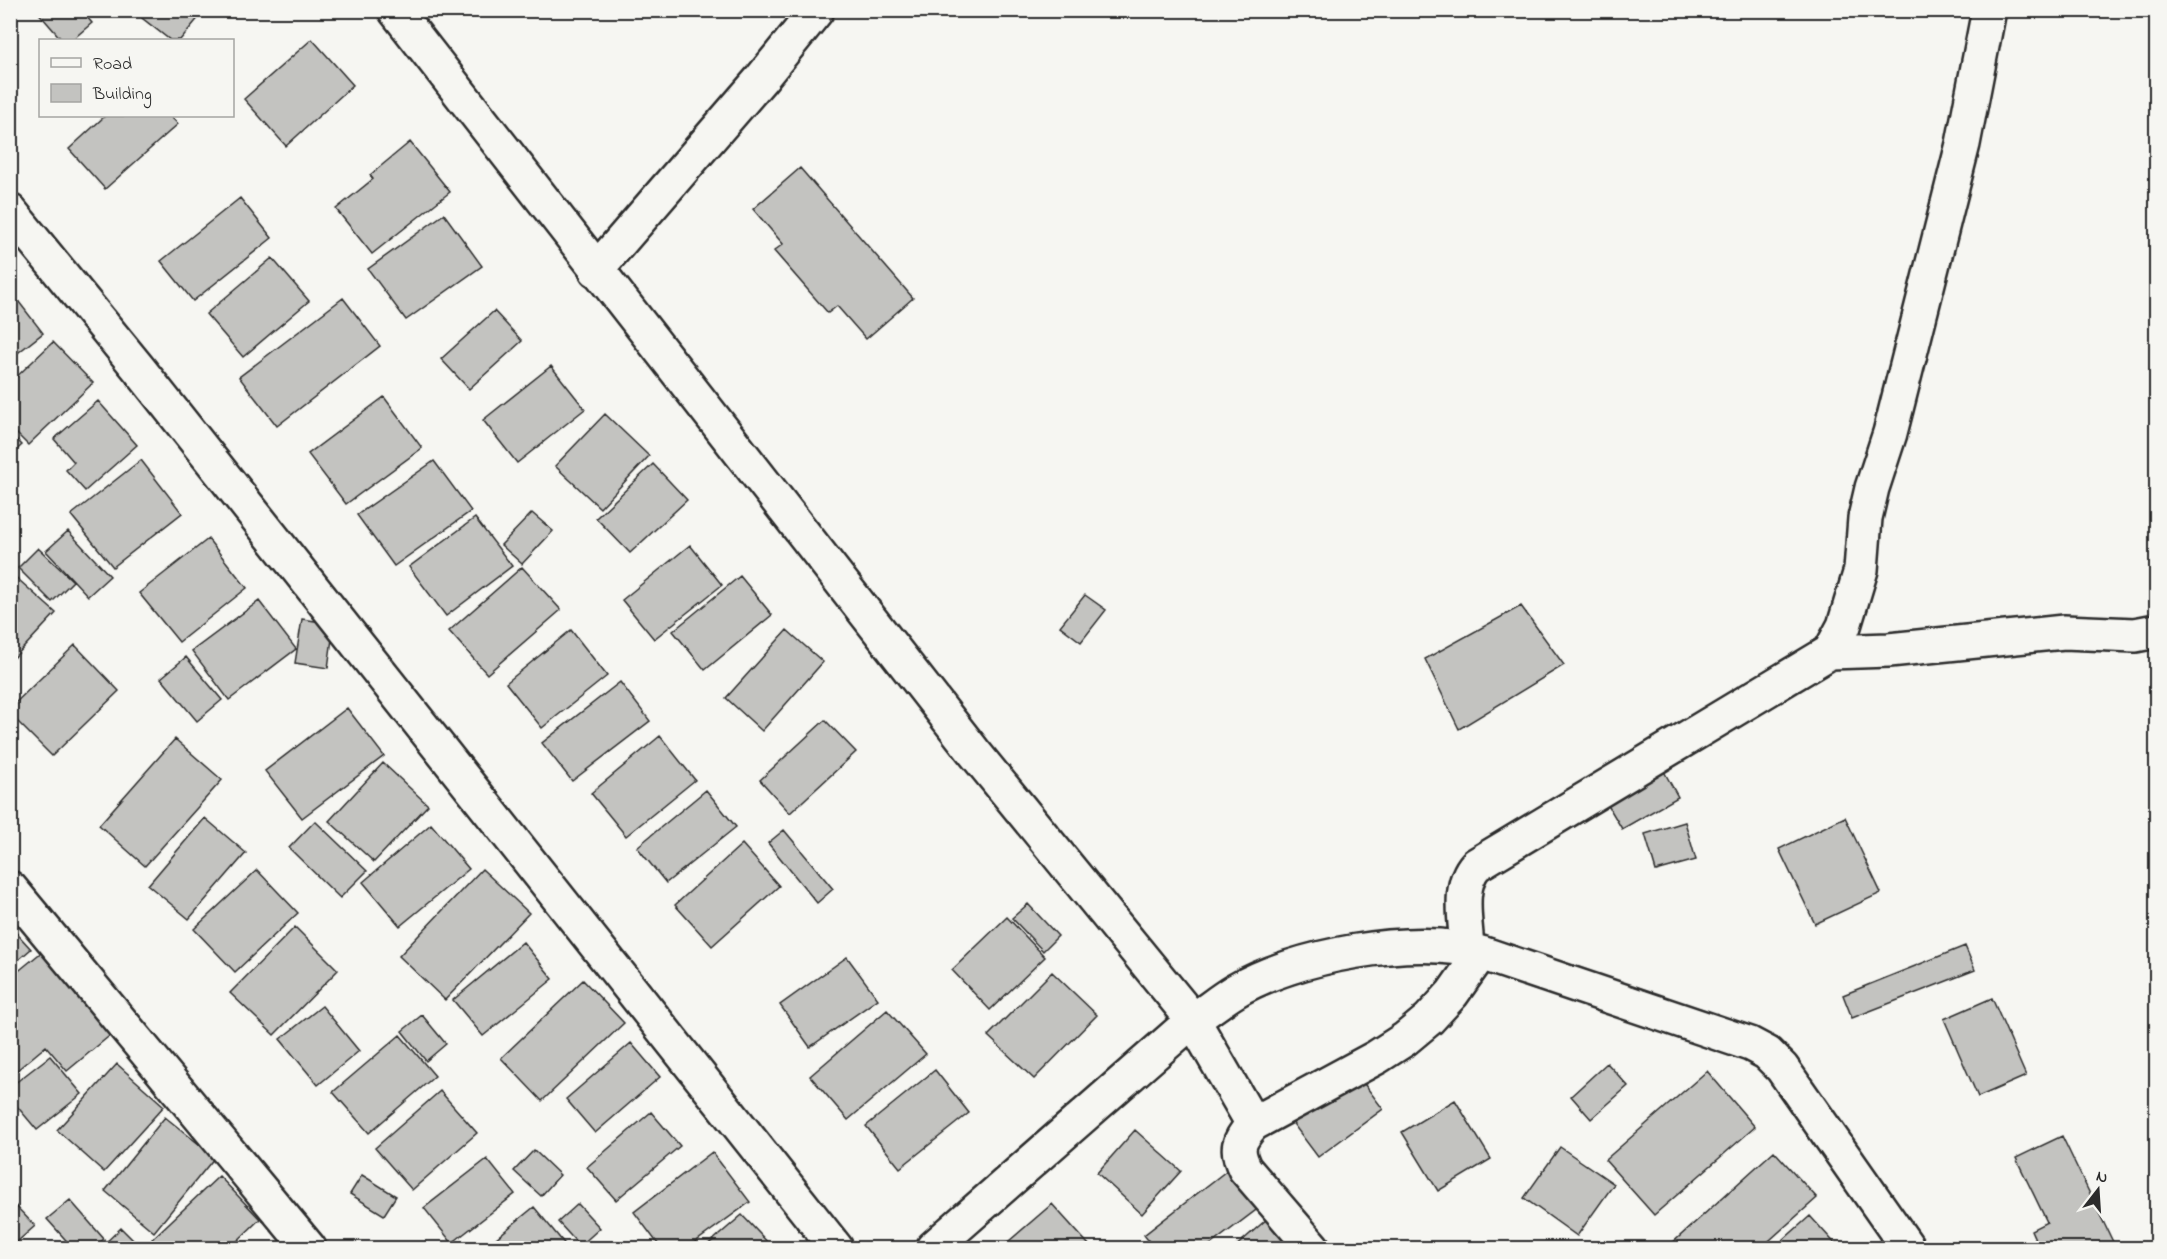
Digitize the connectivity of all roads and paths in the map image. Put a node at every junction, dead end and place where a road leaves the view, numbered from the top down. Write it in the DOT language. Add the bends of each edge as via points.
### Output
graph roads {
  1 [pos="395,10"];
  2 [pos="817,10"];
  3 [pos="1989,10"];
  4 [pos="10,211"];
  5 [pos="596,270"];
  6 [pos="2157,631"];
  7 [pos="1830,652"];
  8 [pos="10,888"];
  9 [pos="1474,951"];
  10 [pos="1193,1020"];
  11 [pos="1253,1124"];
  12 [pos="309,1248"];
  13 [pos="836,1248"];
  14 [pos="933,1248"];
  15 [pos="1313,1248"];
  16 [pos="1908,1248"];
  1 -- 5 [label="street"];
  2 -- 5 [label="street"];
  3 -- 7 [label="street" via="1955,178 1865,518 1861,570 1844,626"];
  4 -- 13 [label="street"];
  5 -- 10 [label="street" via="974,752"];
  6 -- 7 [label="street" via="2135,635 2064,632"];
  7 -- 9 [label="street" via="1476,864 1468,874 1465,889"];
  8 -- 12 [label="street"];
  9 -- 10 [label="street" via="1416,946 1323,958 1279,970 1236,991"];
  9 -- 11 [label="street" via="1452,994 1405,1039"];
  9 -- 16 [label="street" via="1767,1053 1782,1068"];
  10 -- 11 [label="street"];
  10 -- 14 [label="street"];
  11 -- 15 [label="street" via="1241,1138 1238,1156"];
}
